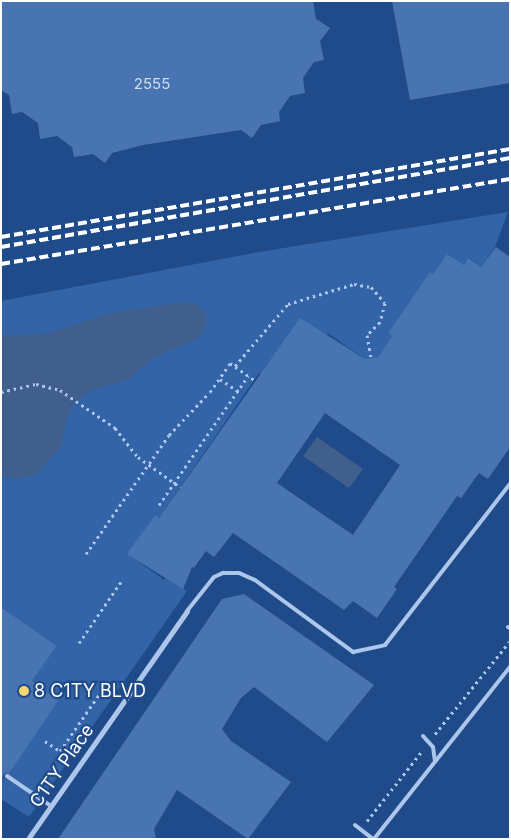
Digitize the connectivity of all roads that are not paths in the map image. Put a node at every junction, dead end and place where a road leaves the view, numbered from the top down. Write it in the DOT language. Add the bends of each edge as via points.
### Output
graph roads {
  1 [pos="510,484"];
  2 [pos="187,611"];
  3 [pos="510,667"];
  4 [pos="423,736"];
  5 [pos="434,761"];
  6 [pos="7,776"];
  7 [pos="51,806"];
  8 [pos="355,825"];
  9 [pos="28,839"];
  10 [pos="373,839"];
  1 -- 2 [label="lane" via="385,645 353,652 240,572 214,577"];
  2 -- 7 [label="street, C1TY Place"];
  3 -- 5 [label="lane"];
  4 -- 5 [label="lane" via="433,748"];
  5 -- 10 [label="lane"];
  6 -- 7 [label="lane"];
  7 -- 9 [label="street, C1TY Place"];
  8 -- 10 [label="lane"];
}
